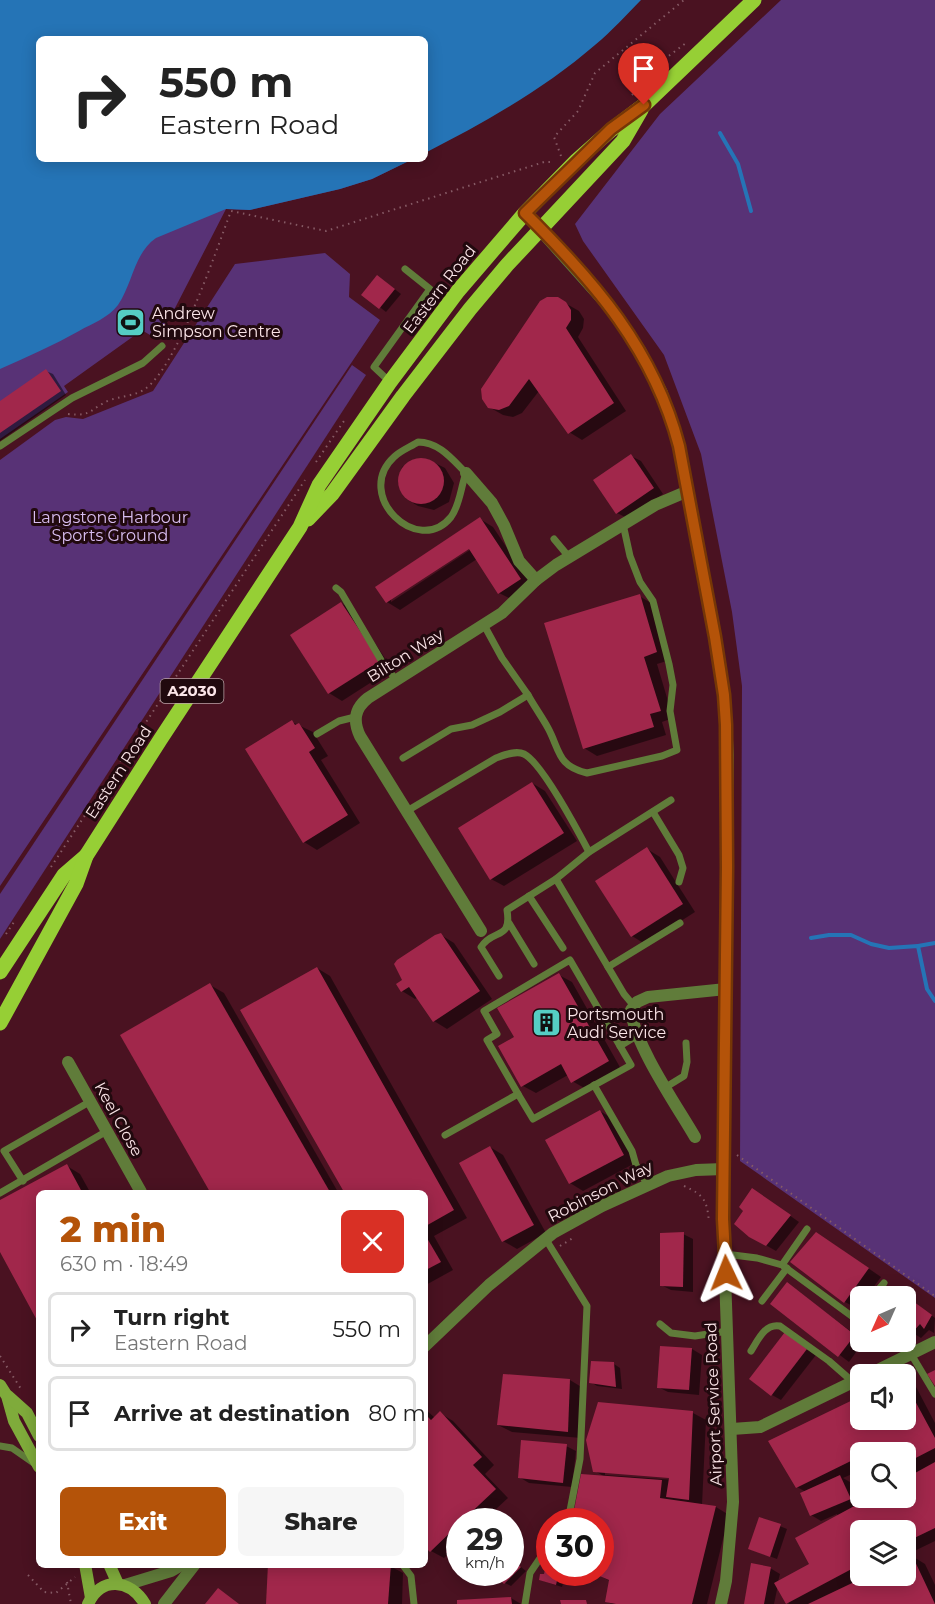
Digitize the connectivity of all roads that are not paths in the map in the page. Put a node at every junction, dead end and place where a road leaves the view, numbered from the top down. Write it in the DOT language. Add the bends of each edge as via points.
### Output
graph roads {
  1 [pos="754,0"];
  2 [pos="644,105"];
  3 [pos="525,213"];
  4 [pos="541,228"];
  5 [pos="405,269"];
  6 [pos="162,346"];
  7 [pos="390,382"];
  8 [pos="0,446"];
  9 [pos="466,472"];
  10 [pos="688,492"];
  11 [pos="623,524"];
  12 [pos="300,527"];
  13 [pos="554,539"];
  14 [pos="569,557"];
  15 [pos="536,580"];
  16 [pos="336,588"];
  17 [pos="484,625"];
  18 [pos="396,680"];
  19 [pos="528,695"];
  20 [pos="355,717"];
  21 [pos="317,734"];
  22 [pos="403,758"];
  23 [pos="671,800"];
  24 [pos="407,811"];
  25 [pos="652,812"];
  26 [pos="589,852"];
  27 [pos="86,856"];
  28 [pos="556,879"];
  29 [pos="679,882"];
  30 [pos="529,896"];
  31 [pos="680,922"];
  32 [pos="509,923"];
  33 [pos="481,931"];
  34 [pos="563,948"];
  35 [pos="534,964"];
  36 [pos="608,967"];
  37 [pos="0,972"];
  38 [pos="499,976"];
  39 [pos="726,989"];
  40 [pos="634,1006"];
  41 [pos="0,1023"];
  42 [pos="638,1035"];
  43 [pos="686,1043"];
  44 [pos="621,1046"];
  45 [pos="68,1062"];
  46 [pos="594,1085"];
  47 [pos="666,1087"];
  48 [pos="518,1094"];
  49 [pos="91,1101"];
  50 [pos="107,1131"];
  51 [pos="445,1135"];
  52 [pos="695,1137"];
  53 [pos="724,1168"];
  54 [pos="23,1181"];
  55 [pos="647,1184"];
  56 [pos="140,1190"];
  57 [pos="0,1193"];
  58 [pos="807,1229"];
  59 [pos="545,1238"];
  60 [pos="725,1254"];
  61 [pos="785,1267"];
  62 [pos="884,1283"];
  63 [pos="881,1286"];
  64 [pos="762,1301"];
  65 [pos="850,1315"];
  66 [pos="660,1324"];
  67 [pos="728,1331"];
  68 [pos="935,1342"];
  69 [pos="428,1343"];
  70 [pos="751,1351"];
  71 [pos="911,1354"];
  72 [pos="890,1364"];
  73 [pos="850,1375"];
  74 [pos="850,1383"];
  75 [pos="3,1390"];
  76 [pos="935,1394"];
  77 [pos="732,1429"];
  78 [pos="36,1430"];
  79 [pos="0,1446"];
  80 [pos="36,1461"];
  81 [pos="36,1465"];
  82 [pos="571,1508"];
  83 [pos="536,1564"];
  84 [pos="85,1568"];
  85 [pos="112,1568"];
  86 [pos="176,1568"];
  87 [pos="192,1568"];
  88 [pos="405,1568"];
  89 [pos="122,1584"];
  90 [pos="89,1601"];
  91 [pos="145,1604"];
  92 [pos="165,1604"];
  93 [pos="414,1604"];
  94 [pos="525,1604"];
  95 [pos="722,1604"];
  1 -- 2 [label="main road, Eastern Road / A2030"];
  2 -- 3 [label="main road, Eastern Road / A2030" via="611,129"];
  2 -- 4 [label="main road, Eastern Road / A2030" via="623,141"];
  3 -- 4 [label="street, Airport Service Road"];
  3 -- 7 [label="main road, Eastern Road / A2030" via="458,291"];
  4 -- 10 [label="street, Airport Service Road" via="611,309 654,374 672,420"];
  4 -- 12 [label="main road, Eastern Road / A2030" via="470,309 332,494"];
  5 -- 7 [label="lane" via="430,288 374,366"];
  6 -- 8 [label="lane" via="143,363 72,398"];
  7 -- 12 [label="main road, Eastern Road / A2030" via="319,485"];
  9 -- 9 [label="lane" via="452,515 436,527 424,530 401,523 391,514 381,494 384,470 394,457 418,442 438,447"];
  9 -- 15 [label="street" via="492,503 519,561"];
  10 -- 11 [label="street, Bilton Way" via="667,498"];
  10 -- 39 [label="street, Airport Service Road" via="724,695 728,754"];
  11 -- 14 [label="street, Bilton Way"];
  11 -- 19 [label="lane" via="630,556 652,602 669,664 673,686 670,711 677,750 587,773 578,771 560,757"];
  12 -- 27 [label="main road, Eastern Road / A2030"];
  13 -- 14 [label="lane"];
  14 -- 15 [label="street, Bilton Way"];
  15 -- 17 [label="street, Bilton Way"];
  16 -- 18 [label="lane"];
  17 -- 18 [label="street, Bilton Way"];
  17 -- 19 [label="lane"];
  18 -- 20 [label="street, Bilton Way" via="361,704"];
  19 -- 22 [label="lane" via="471,725 451,729"];
  20 -- 21 [label="lane"];
  20 -- 24 [label="street" via="360,736"];
  23 -- 25 [label="lane"];
  24 -- 26 [label="lane" via="496,758 523,753 536,764"];
  24 -- 33 [label="street"];
  25 -- 26 [label="lane"];
  25 -- 29 [label="lane" via="679,855 683,868"];
  26 -- 28 [label="lane"];
  27 -- 37 [label="main road, Eastern Road / A2030" via="64,875"];
  27 -- 41 [label="main road, Eastern Road / A2030" via="76,884"];
  28 -- 30 [label="lane"];
  28 -- 36 [label="lane"];
  30 -- 32 [label="lane" via="507,910"];
  30 -- 34 [label="lane"];
  31 -- 36 [label="lane"];
  32 -- 35 [label="lane"];
  32 -- 38 [label="lane" via="481,947"];
  36 -- 40 [label="lane"];
  39 -- 40 [label="street" via="648,998"];
  39 -- 53 [label="street, Airport Service Road"];
  40 -- 42 [label="street" via="631,1010"];
  42 -- 44 [label="lane"];
  42 -- 47 [label="street"];
  43 -- 47 [label="lane" via="684,1076"];
  44 -- 46 [label="lane" via="631,1065"];
  44 -- 48 [label="lane" via="570,960 484,1011 497,1034 487,1040"];
  45 -- 49 [label="street, Keel Close"];
  46 -- 48 [label="lane" via="533,1119"];
  46 -- 55 [label="lane"];
  47 -- 52 [label="street"];
  48 -- 51 [label="lane"];
  49 -- 50 [label="street, Keel Close"];
  49 -- 54 [label="lane" via="4,1151"];
  50 -- 54 [label="lane"];
  50 -- 56 [label="street, Keel Close"];
  53 -- 55 [label="street, Robinson Way" via="680,1172"];
  53 -- 60 [label="street, Airport Service Road"];
  54 -- 57 [label="lane"];
  55 -- 59 [label="street, Robinson Way"];
  58 -- 61 [label="lane"];
  59 -- 69 [label="street, Robinson Way"];
  59 -- 82 [label="lane" via="587,1306 580,1459"];
  60 -- 61 [label="lane"];
  60 -- 67 [label="street, Airport Service Road"];
  61 -- 64 [label="lane"];
  61 -- 65 [label="lane"];
  62 -- 63 [label="lane"];
  66 -- 67 [label="lane" via="671,1334 695,1336"];
  67 -- 77 [label="street, Airport Service Road"];
  68 -- 71 [label="street"];
  70 -- 73 [label="lane" via="768,1328 780,1326"];
  71 -- 72 [label="street"];
  71 -- 76 [label="lane"];
  74 -- 77 [label="street" via="760,1427"];
  75 -- 78 [label="street" via="27,1413"];
  75 -- 80 [label="street" via="14,1421"];
  77 -- 95 [label="street, Airport Service Road" via="733,1502"];
  79 -- 81 [label="lane" via="12,1448"];
  83 -- 94 [label="lane" via="530,1573"];
  84 -- 90 [label="street"];
  85 -- 89 [label="street"];
  86 -- 89 [label="street"];
  87 -- 92 [label="street"];
  88 -- 93 [label="lane" via="411,1576"];
  89 -- 90 [label="street" via="105,1586"];
  89 -- 91 [label="street"];
}
